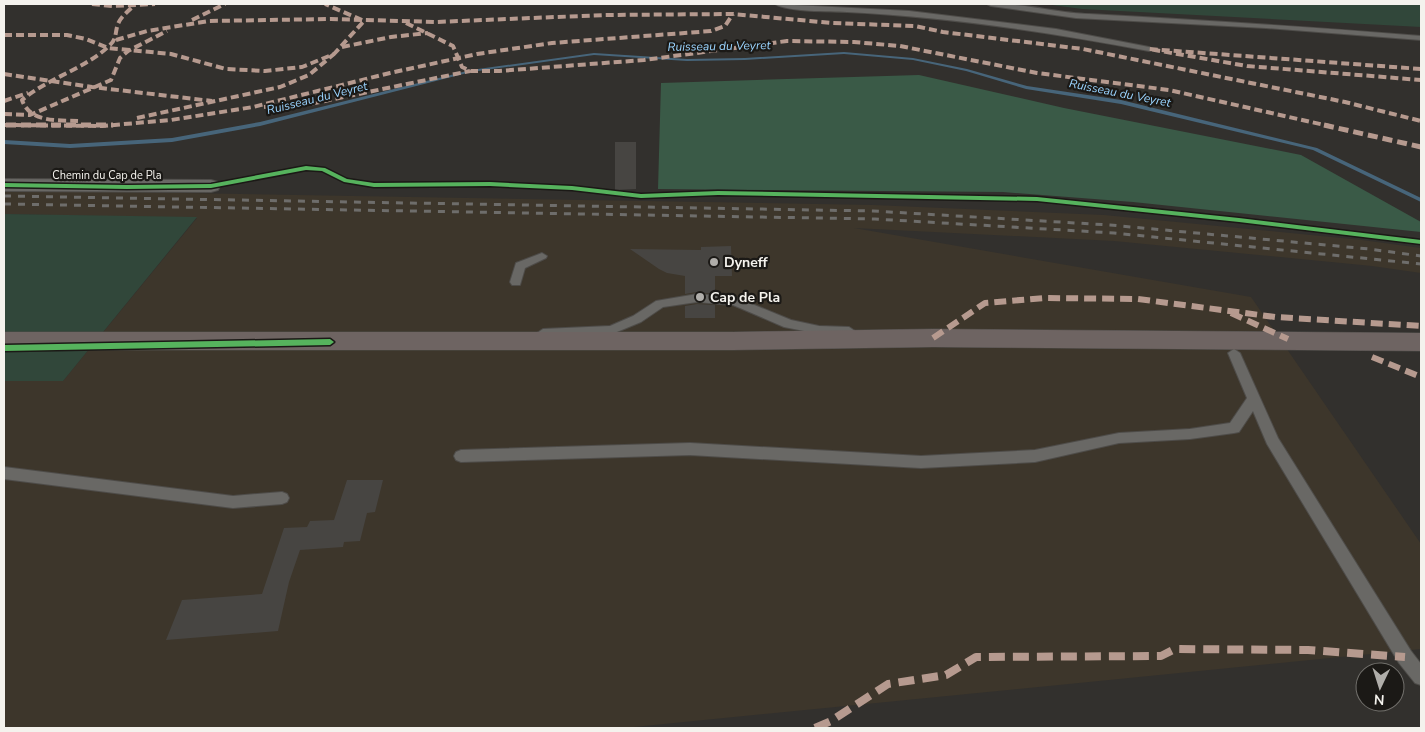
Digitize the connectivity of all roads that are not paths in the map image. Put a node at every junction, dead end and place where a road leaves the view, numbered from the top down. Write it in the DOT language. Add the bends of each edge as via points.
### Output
graph roads {
  1 [pos="779,4"];
  2 [pos="991,4"];
  3 [pos="1421,38"];
  4 [pos="1149,49"];
  5 [pos="4,185"];
  6 [pos="211,186"];
  7 [pos="542,256"];
  8 [pos="516,282"];
  9 [pos="1124,338"];
  10 [pos="4,341"];
  11 [pos="340,341"];
  12 [pos="1421,342"];
  13 [pos="4,348"];
  14 [pos="1234,354"];
  15 [pos="4,357"];
  16 [pos="1421,358"];
  17 [pos="1253,400"];
  18 [pos="461,456"];
  19 [pos="4,473"];
  20 [pos="282,498"];
  21 [pos="1421,677"];
  1 -- 4 [label="lane" via="976,20"];
  2 -- 3 [label="lane" via="1112,19"];
  5 -- 6 [label="street, Chemin du Cap de Pla"];
  7 -- 8 [label="lane" via="520,266"];
  9 -- 11 [label="main road"];
  9 -- 11 [label="lane" via="819,330 788,324 735,301 698,298 660,304 612,330"];
  9 -- 12 [label="main road"];
  10 -- 11 [label="main road"];
  11 -- 13 [label="street"];
  14 -- 15 [label="main road" via="984,352"];
  14 -- 16 [label="main road"];
  14 -- 17 [label="lane"];
  17 -- 18 [label="lane" via="1234,428 1119,438 1035,456 921,462 690,449"];
  17 -- 21 [label="lane" via="1272,440 1336,548"];
  19 -- 20 [label="lane" via="233,502"];
}
